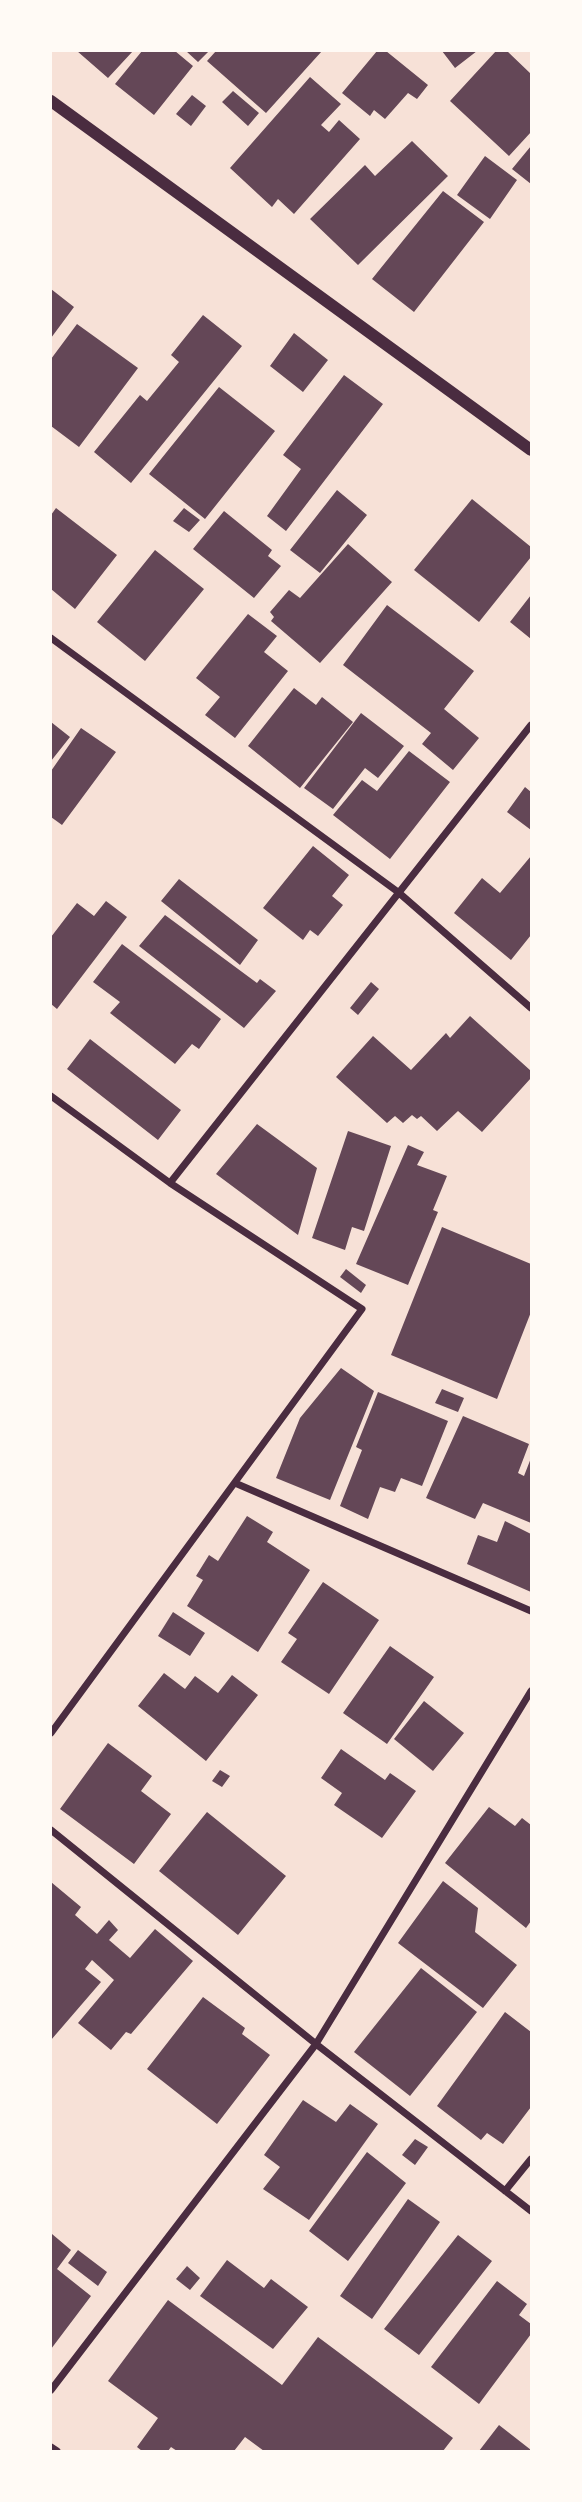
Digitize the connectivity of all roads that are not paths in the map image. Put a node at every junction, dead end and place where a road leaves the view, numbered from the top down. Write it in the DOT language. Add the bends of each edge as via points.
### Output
graph roads {
  1 [pos="51,101"];
  2 [pos="531,450"];
  3 [pos="51,638"];
  4 [pos="531,725"];
  5 [pos="398,892"];
  6 [pos="531,1008"];
  7 [pos="51,1097"];
  8 [pos="170,1183"];
  9 [pos="235,1483"];
  10 [pos="531,1611"];
  11 [pos="531,1691"];
  12 [pos="51,1733"];
  13 [pos="51,1830"];
  14 [pos="316,2044"];
  15 [pos="531,2159"];
  16 [pos="505,2191"];
  17 [pos="531,2211"];
  18 [pos="51,2390"];
  19 [pos="51,2447"];
  20 [pos="57,2451"];
  1 -- 2 [label="street"];
  3 -- 5 [label="street"];
  4 -- 5 [label="street"];
  5 -- 6 [label="street"];
  5 -- 8 [label="street"];
  7 -- 8 [label="street"];
  8 -- 9 [label="street" via="362,1309"];
  9 -- 10 [label="street"];
  9 -- 12 [label="street"];
  11 -- 14 [label="street"];
  13 -- 14 [label="street"];
  14 -- 16 [label="street"];
  14 -- 18 [label="street"];
  15 -- 16 [label="street"];
  16 -- 17 [label="street"];
  19 -- 20 [label="street"];
}
